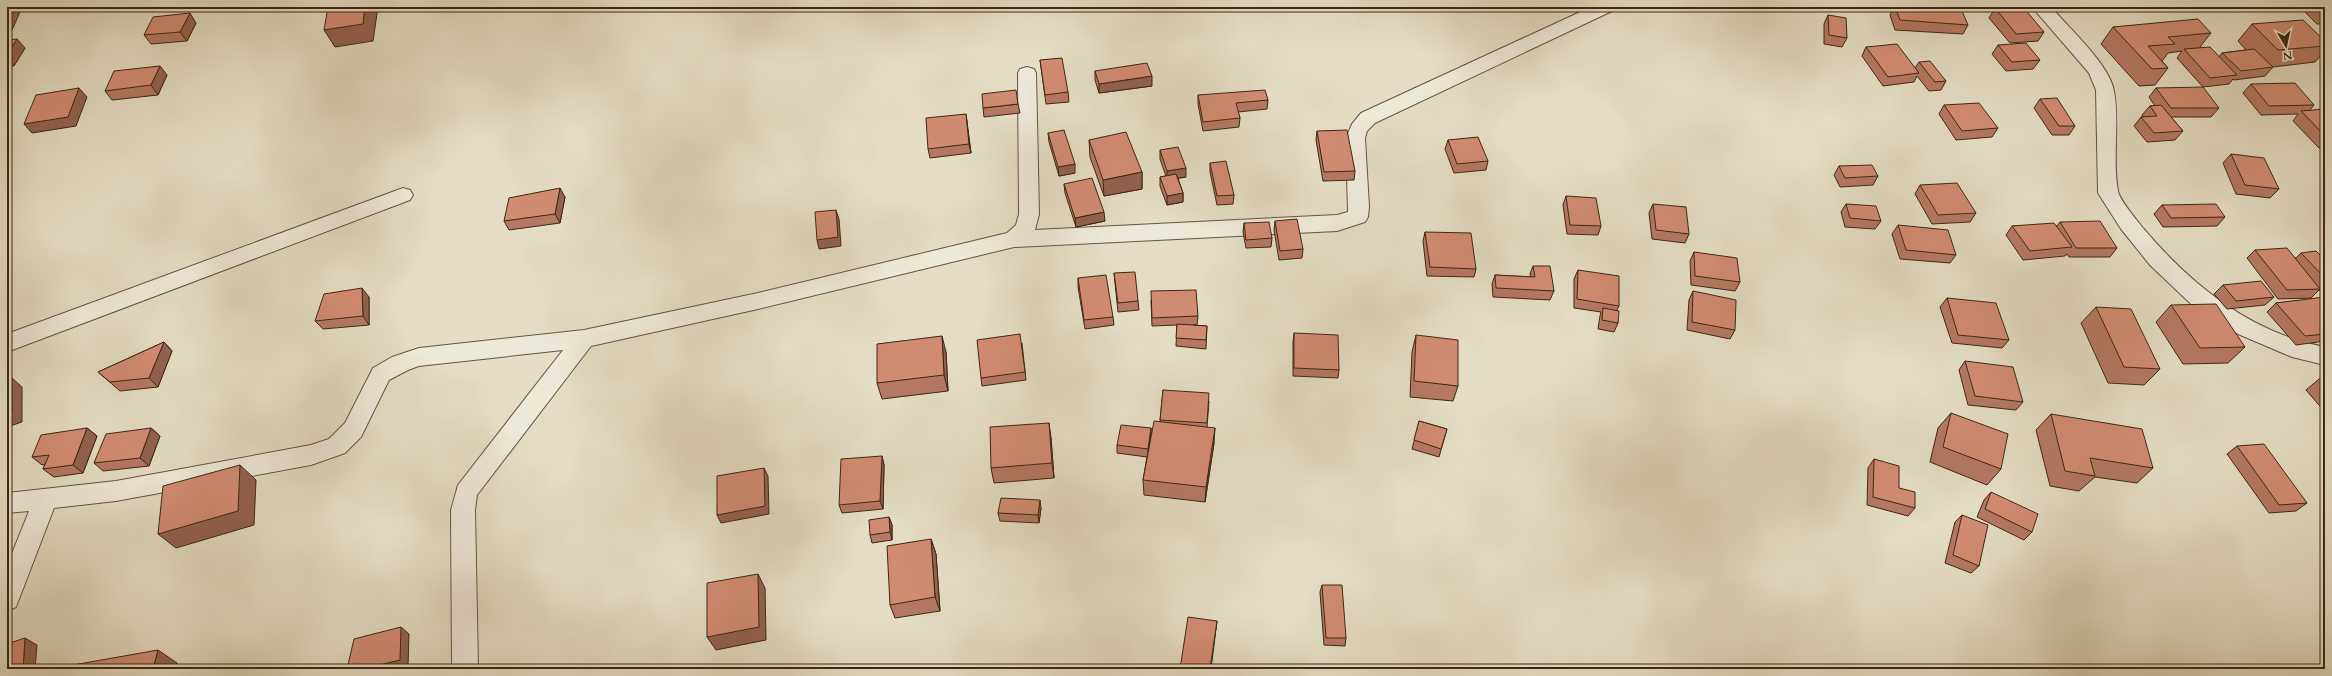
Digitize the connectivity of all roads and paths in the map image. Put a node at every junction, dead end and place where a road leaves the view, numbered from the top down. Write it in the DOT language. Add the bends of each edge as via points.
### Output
graph roads {
  1 [pos="1606,7"];
  2 [pos="2042,7"];
  3 [pos="1027,73"];
  4 [pos="403,195"];
  5 [pos="1014,239"];
  6 [pos="584,339"];
  7 [pos="7,343"];
  8 [pos="2325,356"];
  9 [pos="44,500"];
  10 [pos="7,503"];
  11 [pos="7,599"];
  12 [pos="465,669"];
  1 -- 5 [label="street" via="1368,118 1358,130 1355,148 1360,204 1358,217 1337,223"];
  2 -- 8 [label="street" via="2097,71 2105,90 2108,193 2128,224 2157,259 2199,298 2246,328 2300,351"];
  3 -- 5 [label="street" via="1029,214 1025,229"];
  4 -- 7 [label="street"];
  5 -- 6 [label="street" via="758,301"];
  6 -- 9 [label="street" via="419,357 400,363 381,374 353,430 338,446 311,455 116,491"];
  6 -- 12 [label="street" via="466,492 463,510"];
  9 -- 10 [label="street"];
  9 -- 11 [label="street"];
}
